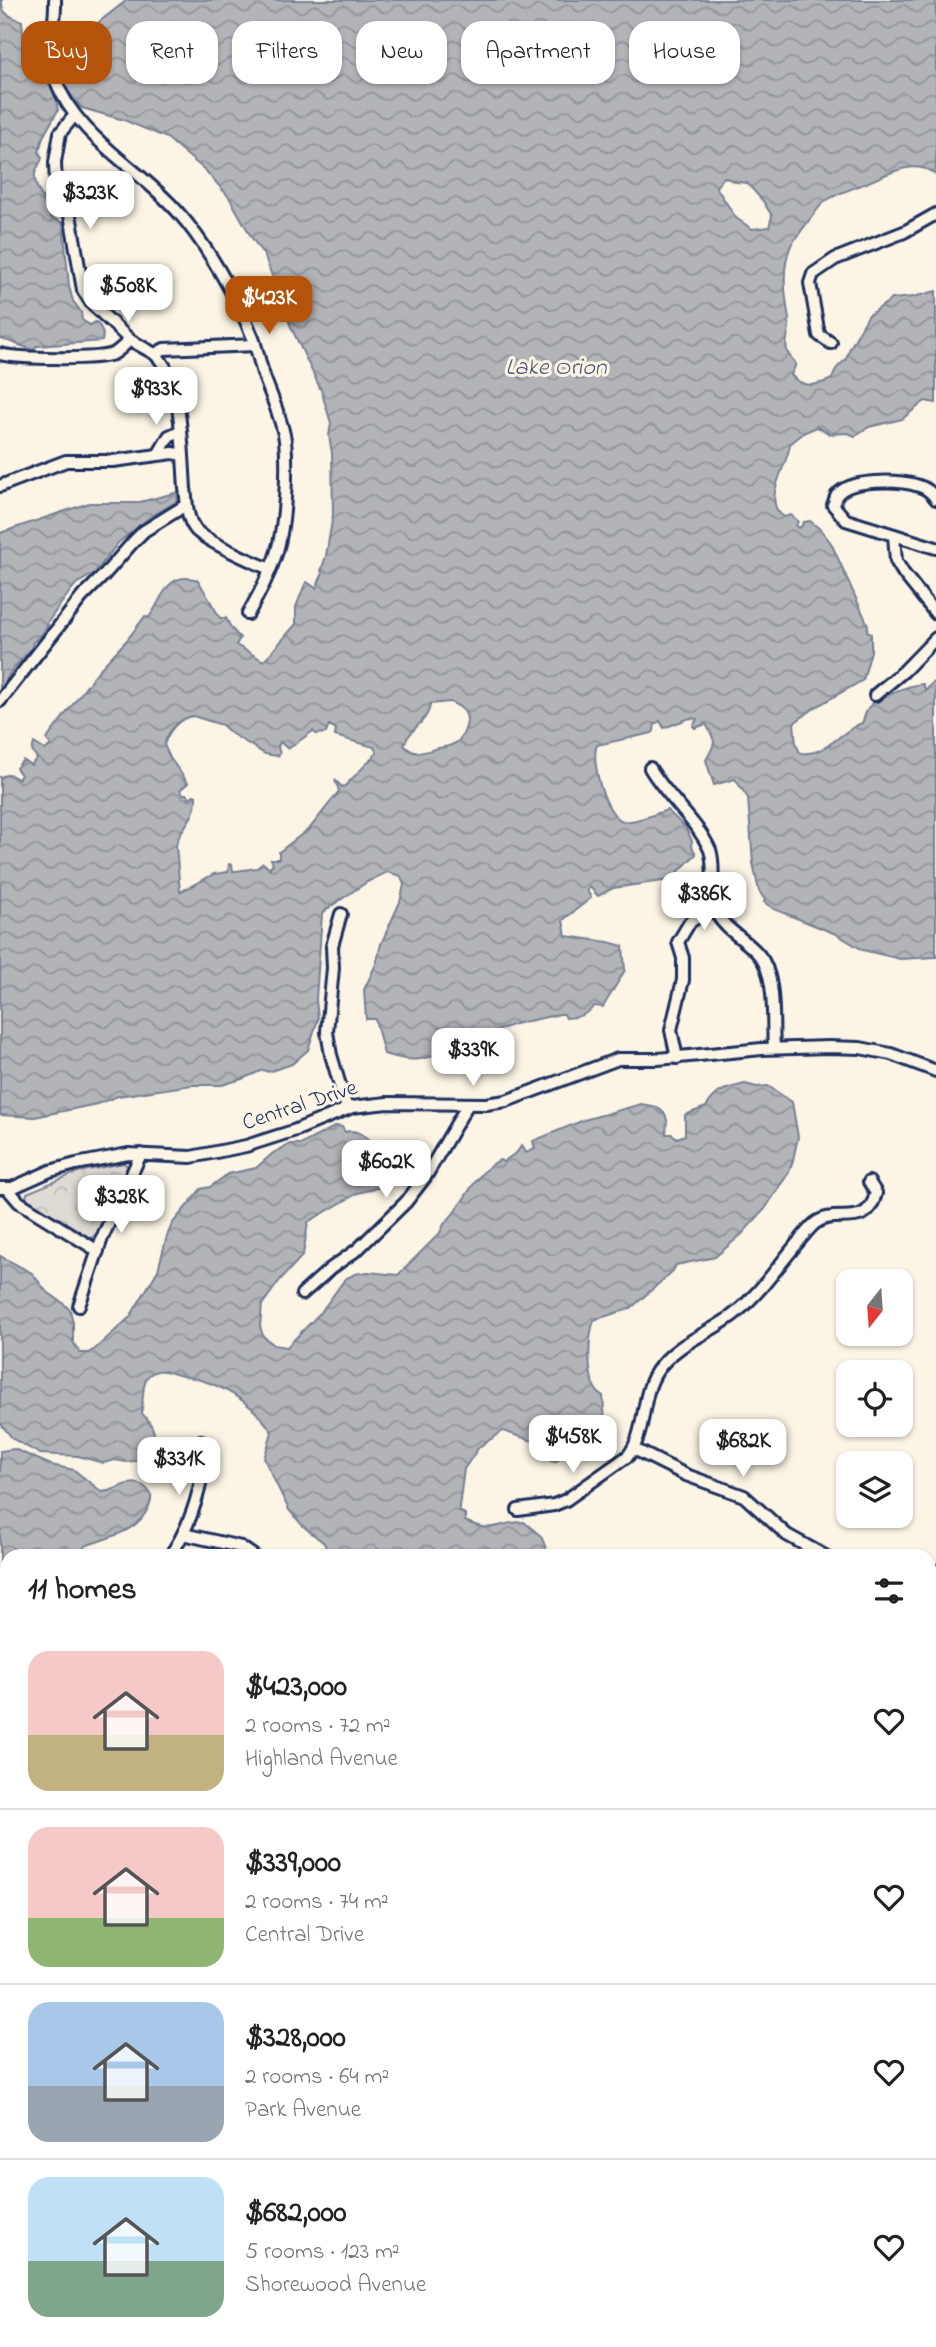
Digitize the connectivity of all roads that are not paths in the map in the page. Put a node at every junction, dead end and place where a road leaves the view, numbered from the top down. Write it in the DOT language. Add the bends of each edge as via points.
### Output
graph roads {
  1 [pos="55,0"];
  2 [pos="71,112"];
  3 [pos="936,214"];
  4 [pos="130,340"];
  5 [pos="831,343"];
  6 [pos="255,345"];
  7 [pos="0,354"];
  8 [pos="155,354"];
  9 [pos="180,431"];
  10 [pos="159,453"];
  11 [pos="182,455"];
  12 [pos="0,486"];
  13 [pos="936,499"];
  14 [pos="186,505"];
  15 [pos="894,535"];
  16 [pos="936,548"];
  17 [pos="270,569"];
  18 [pos="248,614"];
  19 [pos="936,614"];
  20 [pos="936,638"];
  21 [pos="876,695"];
  22 [pos="0,701"];
  23 [pos="650,768"];
  24 [pos="715,907"];
  25 [pos="341,914"];
  26 [pos="774,1048"];
  27 [pos="677,1058"];
  28 [pos="936,1071"];
  29 [pos="468,1104"];
  30 [pos="347,1109"];
  31 [pos="141,1154"];
  32 [pos="869,1182"];
  33 [pos="3,1188"];
  34 [pos="98,1251"];
  35 [pos="302,1294"];
  36 [pos="79,1306"];
  37 [pos="201,1441"];
  38 [pos="634,1449"];
  39 [pos="518,1510"];
  40 [pos="183,1534"];
  41 [pos="174,1549"];
  42 [pos="243,1549"];
  43 [pos="812,1549"];
  1 -- 2 [label="street" via="51,60"];
  2 -- 4 [label="street" via="60,133 56,188 66,201 83,290"];
  2 -- 6 [label="street" via="177,212 214,263"];
  3 -- 5 [label="street" via="835,259 813,274 810,283 819,335"];
  4 -- 7 [label="street" via="114,354 100,356"];
  4 -- 8 [label="street"];
  6 -- 8 [label="street" via="164,349"];
  6 -- 17 [label="street" via="284,438 281,530"];
  8 -- 9 [label="street" via="172,385"];
  9 -- 10 [label="street" via="169,436"];
  9 -- 11 [label="street"];
  10 -- 11 [label="street"];
  10 -- 12 [label="street" via="113,461 66,461"];
  11 -- 14 [label="street"];
  13 -- 15 [label="street" via="921,486 884,482 861,483 836,495 833,505 846,520"];
  14 -- 17 [label="street" via="200,534"];
  14 -- 22 [label="street" via="134,541 75,605"];
  15 -- 16 [label="street"];
  15 -- 19 [label="street" via="896,561"];
  17 -- 18 [label="street"];
  20 -- 21 [label="street"];
  23 -- 24 [label="street" via="710,851"];
  24 -- 26 [label="street" via="726,925 760,955 770,975"];
  24 -- 27 [label="street" via="690,922 678,942 683,980 671,1030"];
  25 -- 30 [label="street" via="332,946 327,1032"];
  26 -- 27 [label="street, Central Drive"];
  26 -- 28 [label="street, Central Drive" via="860,1048"];
  27 -- 29 [label="street, Central Drive" via="618,1059 506,1101"];
  29 -- 30 [label="street, Central Drive" via="387,1103"];
  29 -- 35 [label="street" via="406,1202"];
  30 -- 31 [label="street, Central Drive" via="220,1152 191,1157"];
  31 -- 33 [label="street, Central Drive" via="76,1164"];
  31 -- 34 [label="street"];
  32 -- 38 [label="street" via="876,1193 868,1212 860,1217 820,1219 745,1306 666,1360 647,1390"];
  33 -- 34 [label="street"];
  34 -- 36 [label="street"];
  37 -- 40 [label="street" via="205,1461"];
  38 -- 39 [label="street" via="566,1500"];
  38 -- 43 [label="street" via="744,1496 787,1535"];
  40 -- 41 [label="street"];
  40 -- 42 [label="street"];
}
